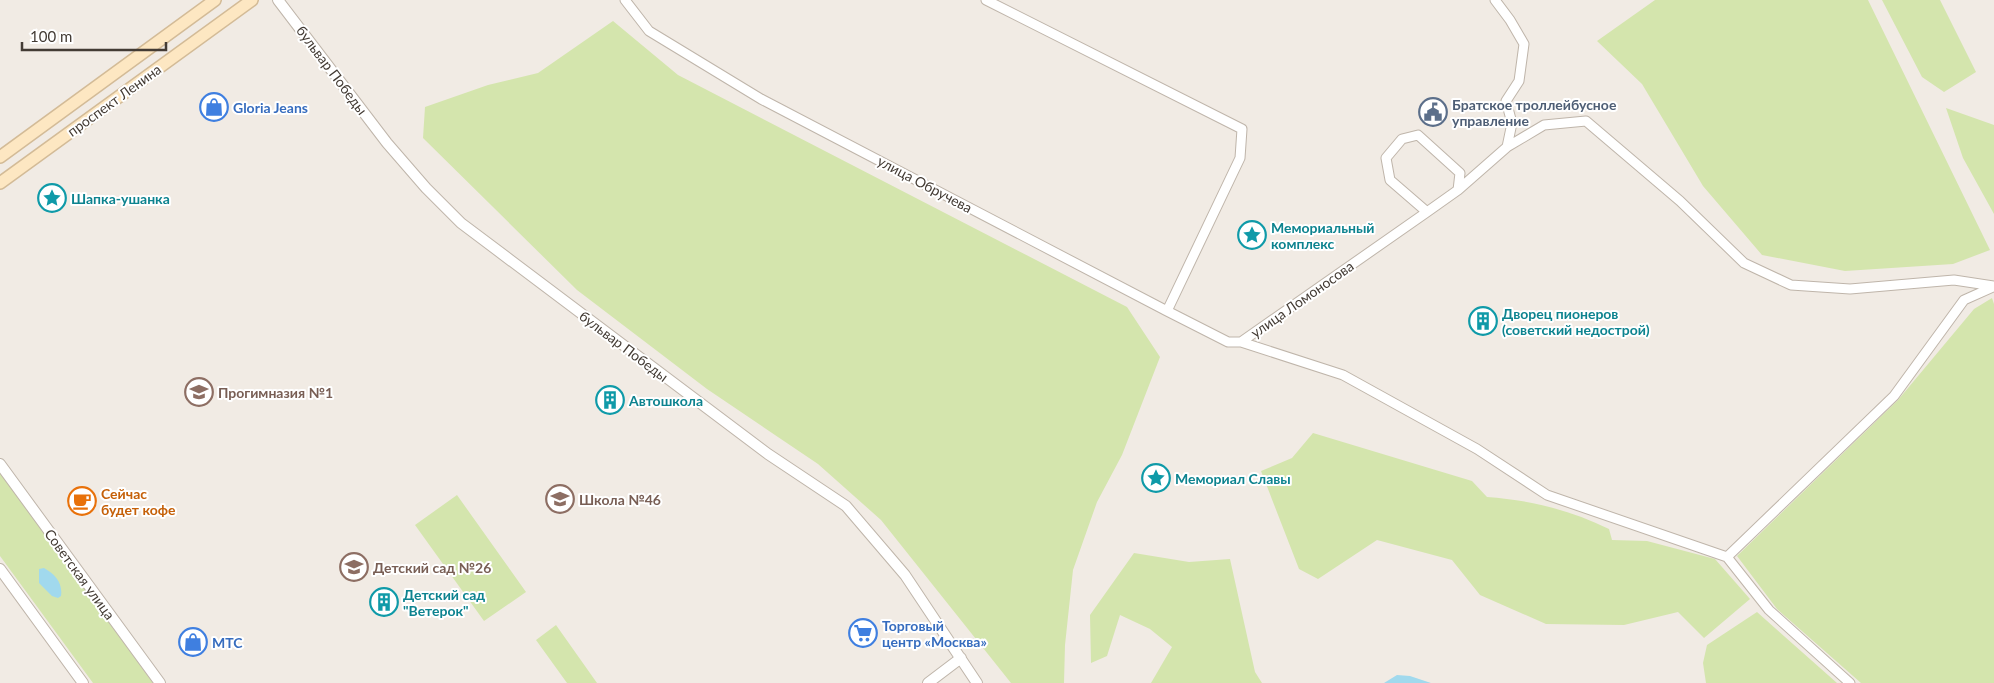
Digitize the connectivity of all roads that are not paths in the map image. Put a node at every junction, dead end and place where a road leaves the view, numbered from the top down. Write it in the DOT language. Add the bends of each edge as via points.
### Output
graph roads {
  1 [pos="215,0"];
  2 [pos="252,0"];
  3 [pos="278,0"];
  4 [pos="626,0"];
  5 [pos="986,0"];
  6 [pos="1495,0"];
  7 [pos="1507,147"];
  8 [pos="0,158"];
  9 [pos="0,183"];
  10 [pos="1458,190"];
  11 [pos="1427,212"];
  12 [pos="1994,286"];
  13 [pos="1167,311"];
  14 [pos="1240,342"];
  15 [pos="0,464"];
  16 [pos="1728,557"];
  17 [pos="0,570"];
  18 [pos="961,658"];
  19 [pos="83,683"];
  20 [pos="160,683"];
  21 [pos="928,683"];
  22 [pos="977,683"];
  23 [pos="1850,683"];
  1 -- 8 [label="main road, проспект Ленина"];
  2 -- 9 [label="main road, проспект Ленина"];
  3 -- 18 [label="street, бульвар Победы" via="387,143 461,223 768,454 846,506 905,575"];
  4 -- 13 [label="street, улица Обручева" via="649,30 761,99"];
  5 -- 13 [label="street" via="1242,129 1240,158"];
  6 -- 7 [label="street" via="1524,44 1519,81 1506,102 1512,123"];
  7 -- 10 [label="street, улица Ломоносова"];
  7 -- 12 [label="street, улица Ломоносова" via="1544,125 1586,121 1680,201 1744,263 1791,285 1850,289 1954,280"];
  10 -- 11 [label="street, улица Ломоносова"];
  10 -- 11 [label="street" via="1460,174 1439,152 1418,135 1402,139 1386,158 1390,180"];
  11 -- 14 [label="street, улица Ломоносова"];
  12 -- 16 [label="street" via="1964,300 1894,396"];
  13 -- 14 [label="street, улица Обручева" via="1228,342"];
  14 -- 16 [label="street, улица Обручева" via="1343,375 1477,449 1547,495"];
  15 -- 20 [label="street, Советская улица"];
  16 -- 23 [label="street" via="1769,610"];
  17 -- 19 [label="street"];
  18 -- 21 [label="street"];
  18 -- 22 [label="street, бульвар Победы"];
}
